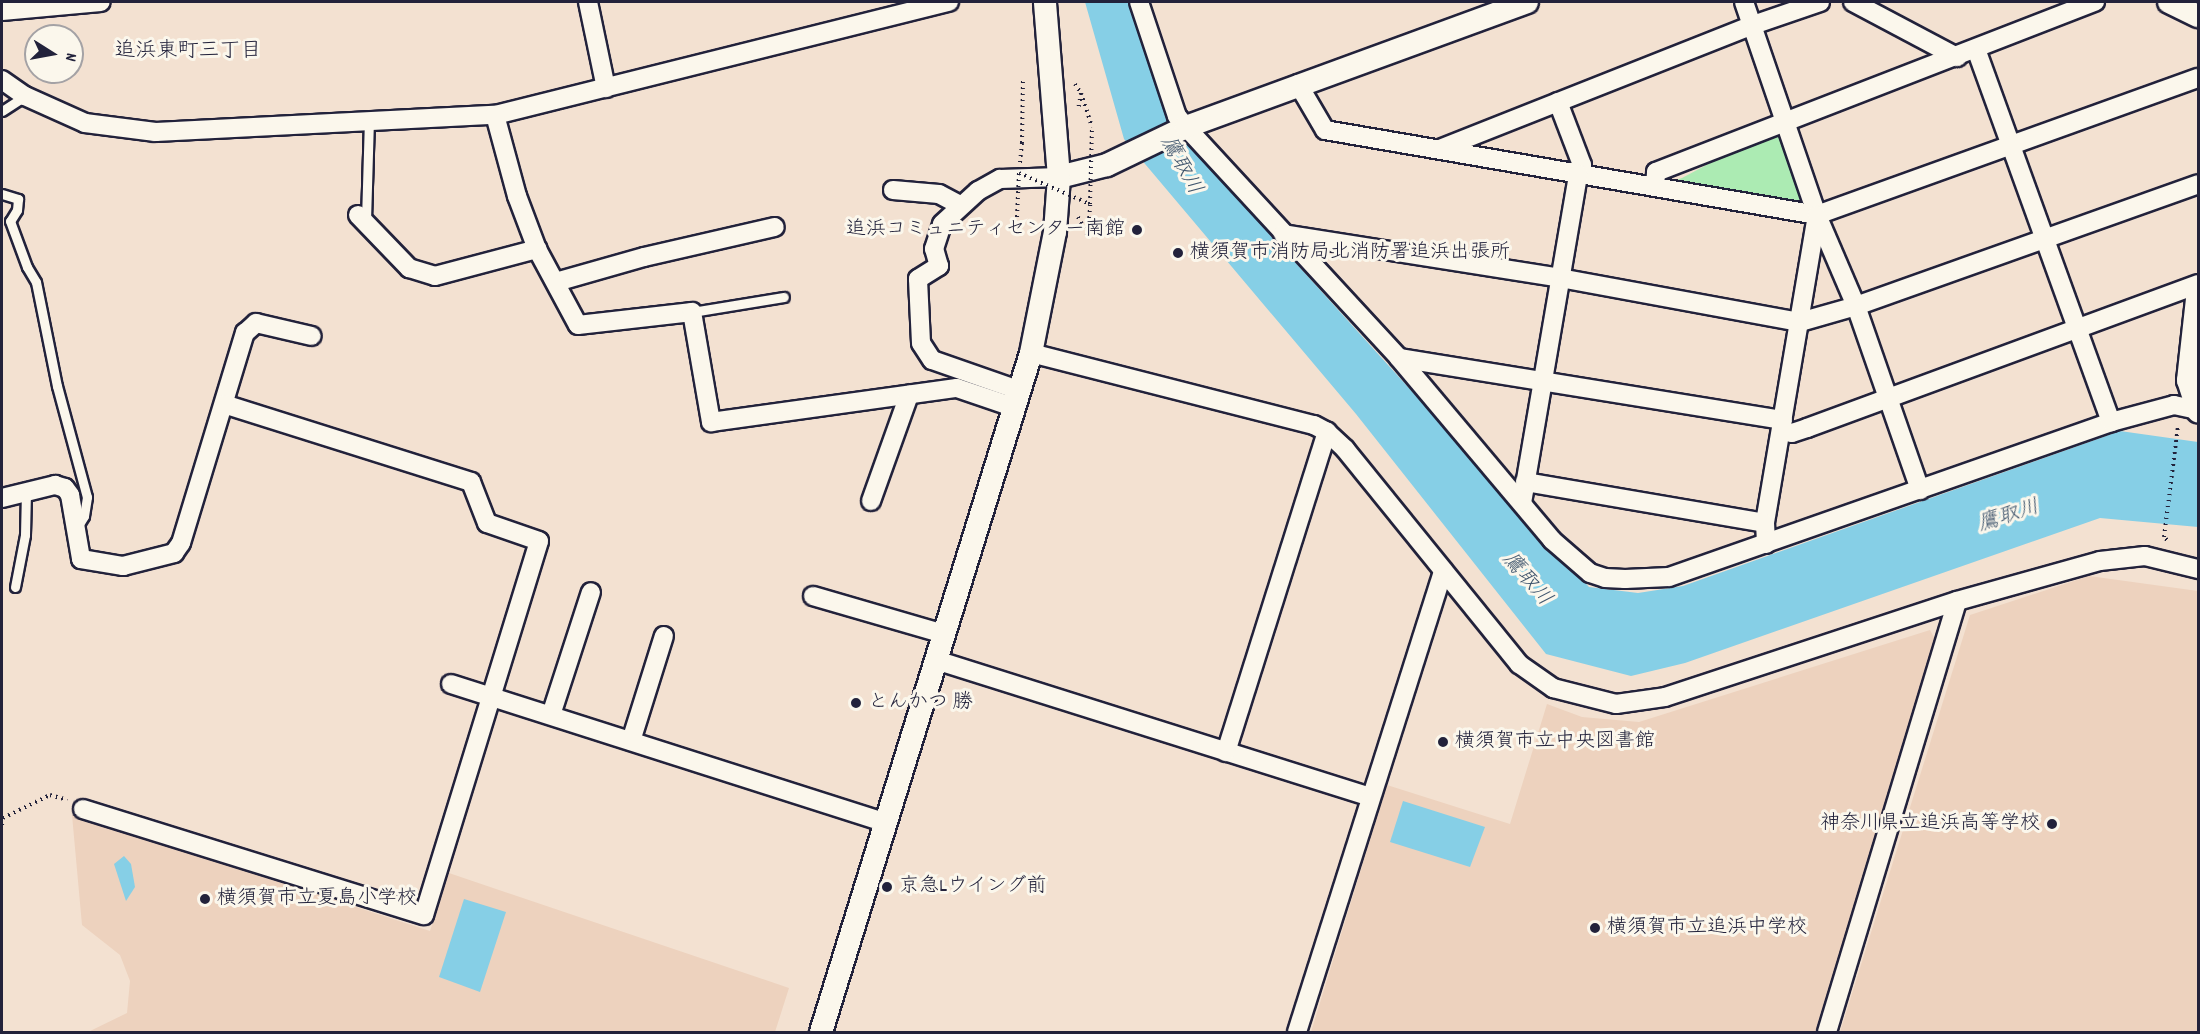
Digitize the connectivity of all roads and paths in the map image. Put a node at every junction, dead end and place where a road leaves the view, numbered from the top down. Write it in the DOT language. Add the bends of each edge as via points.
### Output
graph roads {
  1 [pos="101,2"];
  2 [pos="588,2"];
  3 [pos="949,2"];
  4 [pos="1045,2"];
  5 [pos="1139,2"];
  6 [pos="1527,2"];
  7 [pos="1744,2"];
  8 [pos="1820,2"];
  9 [pos="1853,2"];
  10 [pos="2095,2"];
  11 [pos="2169,2"];
  12 [pos="2,12"];
  13 [pos="2199,16"];
  14 [pos="1753,25"];
  15 [pos="1976,49"];
  16 [pos="1957,57"];
  17 [pos="2199,78"];
  18 [pos="2,80"];
  19 [pos="1023,81"];
  20 [pos="1298,84"];
  21 [pos="606,88"];
  22 [pos="1081,93"];
  23 [pos="25,96"];
  24 [pos="1558,102"];
  25 [pos="2,111"];
  26 [pos="495,115"];
  27 [pos="369,121"];
  28 [pos="1786,122"];
  29 [pos="1183,128"];
  30 [pos="2009,145"];
  31 [pos="1442,148"];
  32 [pos="1019,173"];
  33 [pos="1580,174"];
  34 [pos="1059,177"];
  35 [pos="2199,184"];
  36 [pos="1655,187"];
  37 [pos="893,190"];
  38 [pos="2,194"];
  39 [pos="1090,204"];
  40 [pos="960,206"];
  41 [pos="1076,213"];
  42 [pos="1817,214"];
  43 [pos="1017,217"];
  44 [pos="362,219"];
  45 [pos="775,227"];
  46 [pos="1283,234"];
  47 [pos="2045,239"];
  48 [pos="537,249"];
  49 [pos="1560,278"];
  50 [pos="556,282"];
  51 [pos="2199,284"];
  52 [pos="2199,290"];
  53 [pos="784,297"];
  54 [pos="1856,306"];
  55 [pos="692,312"];
  56 [pos="1800,322"];
  57 [pos="2077,327"];
  58 [pos="312,336"];
  59 [pos="1031,353"];
  60 [pos="1399,358"];
  61 [pos="1542,382"];
  62 [pos="909,395"];
  63 [pos="1018,399"];
  64 [pos="1888,399"];
  65 [pos="224,404"];
  66 [pos="2198,410"];
  67 [pos="2111,422"];
  68 [pos="1782,425"];
  69 [pos="2177,428"];
  70 [pos="1327,432"];
  71 [pos="1525,482"];
  72 [pos="1920,490"];
  73 [pos="26,492"];
  74 [pos="2,498"];
  75 [pos="871,501"];
  76 [pos="1522,503"];
  77 [pos="1765,523"];
  78 [pos="77,527"];
  79 [pos="2164,537"];
  80 [pos="1766,544"];
  81 [pos="2199,569"];
  82 [pos="1443,571"];
  83 [pos="15,587"];
  84 [pos="591,592"];
  85 [pos="813,596"];
  86 [pos="1958,601"];
  87 [pos="944,634"];
  88 [pos="664,636"];
  89 [pos="936,660"];
  90 [pos="451,684"];
  91 [pos="490,696"];
  92 [pos="551,715"];
  93 [pos="631,741"];
  94 [pos="1226,752"];
  95 [pos="1370,797"];
  96 [pos="83,809"];
  97 [pos="886,823"];
  98 [pos="2,825"];
  99 [pos="820,1032"];
  100 [pos="1297,1032"];
  101 [pos="1827,1032"];
  1 -- 12 [label="street"];
  2 -- 21 [label="street"];
  3 -- 21 [label="street"];
  4 -- 34 [label="street"];
  5 -- 29 [label="street"];
  6 -- 20 [label="street"];
  7 -- 14 [label="street"];
  8 -- 14 [label="street"];
  9 -- 16 [label="street"];
  10 -- 15 [label="street"];
  11 -- 13 [label="street"];
  14 -- 24 [label="street"];
  14 -- 28 [label="street"];
  15 -- 16 [label="street"];
  15 -- 30 [label="street"];
  16 -- 28 [label="street"];
  17 -- 30 [label="street"];
  18 -- 23 [label="street"];
  19 -- 32 [label="path, bridge"];
  20 -- 29 [label="street"];
  20 -- 31 [label="street" via="1325,130"];
  21 -- 26 [label="street"];
  22 -- 39 [label="path, bridge" via="1092,127"];
  23 -- 25 [label="lane"];
  23 -- 27 [label="street" via="85,123 155,132"];
  24 -- 31 [label="street"];
  24 -- 33 [label="street" via="1582,165"];
  26 -- 27 [label="street"];
  26 -- 48 [label="street" via="517,196"];
  27 -- 44 [label="lane"];
  28 -- 36 [label="street" via="1656,172"];
  28 -- 42 [label="street"];
  29 -- 34 [label="street" via="1107,165"];
  29 -- 46 [label="street"];
  30 -- 42 [label="street"];
  30 -- 47 [label="street"];
  31 -- 33 [label="street"];
  32 -- 39 [label="path, bridge"];
  32 -- 43 [label="path, bridge"];
  33 -- 36 [label="street"];
  33 -- 49 [label="street"];
  34 -- 40 [label="street" via="1000,179"];
  34 -- 59 [label="street" via="1055,232"];
  35 -- 47 [label="street"];
  36 -- 42 [label="street"];
  37 -- 40 [label="street" via="939,194"];
  38 -- 78 [label="lane" via="18,199 10,221 36,282 57,386 87,497 84,516"];
  39 -- 41 [label="path" via="1088,236"];
  40 -- 63 [label="street" via="942,224 934,249 939,266 918,279 921,343 932,360"];
  42 -- 54 [label="street"];
  42 -- 56 [label="street"];
  44 -- 48 [label="street" via="409,267 435,276"];
  45 -- 50 [label="street"];
  46 -- 49 [label="street"];
  46 -- 60 [label="street"];
  47 -- 54 [label="street"];
  47 -- 57 [label="street"];
  48 -- 50 [label="street"];
  49 -- 56 [label="street"];
  49 -- 61 [label="street"];
  50 -- 55 [label="street" via="578,325"];
  51 -- 57 [label="street"];
  52 -- 66 [label="street" via="2188,380"];
  53 -- 55 [label="lane"];
  54 -- 56 [label="street"];
  54 -- 64 [label="street"];
  55 -- 62 [label="street" via="711,422"];
  56 -- 68 [label="street"];
  57 -- 64 [label="street"];
  57 -- 67 [label="street"];
  58 -- 65 [label="street" via="256,323 245,333"];
  59 -- 63 [label="street"];
  59 -- 70 [label="street" via="1314,425"];
  60 -- 61 [label="street"];
  60 -- 76 [label="street"];
  61 -- 68 [label="street"];
  61 -- 71 [label="street"];
  62 -- 63 [label="street" via="957,388"];
  62 -- 75 [label="street"];
  63 -- 87 [label="street"];
  64 -- 68 [label="street" via="1792,433"];
  64 -- 72 [label="street"];
  65 -- 78 [label="street" via="181,543 174,553 123,566 81,559"];
  65 -- 91 [label="street" via="471,482 487,523 539,541"];
  66 -- 67 [label="street" via="2174,405"];
  67 -- 72 [label="street"];
  68 -- 77 [label="street"];
  69 -- 79 [label="path"];
  70 -- 82 [label="street"];
  70 -- 94 [label="street"];
  71 -- 76 [label="street"];
  71 -- 77 [label="street"];
  72 -- 80 [label="street"];
  73 -- 74 [label="street"];
  73 -- 78 [label="street" via="55,485 65,488"];
  73 -- 83 [label="lane" via="26,535"];
  76 -- 80 [label="street" via="1575,561 1590,573 1605,578 1669,577"];
  77 -- 80 [label="street"];
  81 -- 86 [label="street" via="2145,556 2100,561"];
  82 -- 86 [label="street" via="1519,664 1553,688 1616,704 1665,698"];
  82 -- 95 [label="street"];
  84 -- 92 [label="street"];
  85 -- 87 [label="street"];
  86 -- 101 [label="street"];
  87 -- 89 [label="street"];
  88 -- 93 [label="street"];
  89 -- 94 [label="street"];
  89 -- 97 [label="street"];
  90 -- 91 [label="street"];
  91 -- 92 [label="street"];
  91 -- 96 [label="street" via="424,915"];
  92 -- 93 [label="street"];
  93 -- 97 [label="street"];
  94 -- 95 [label="street"];
  95 -- 100 [label="street"];
  96 -- 98 [label="path" via="51,795 3,818"];
  97 -- 99 [label="street"];
}
